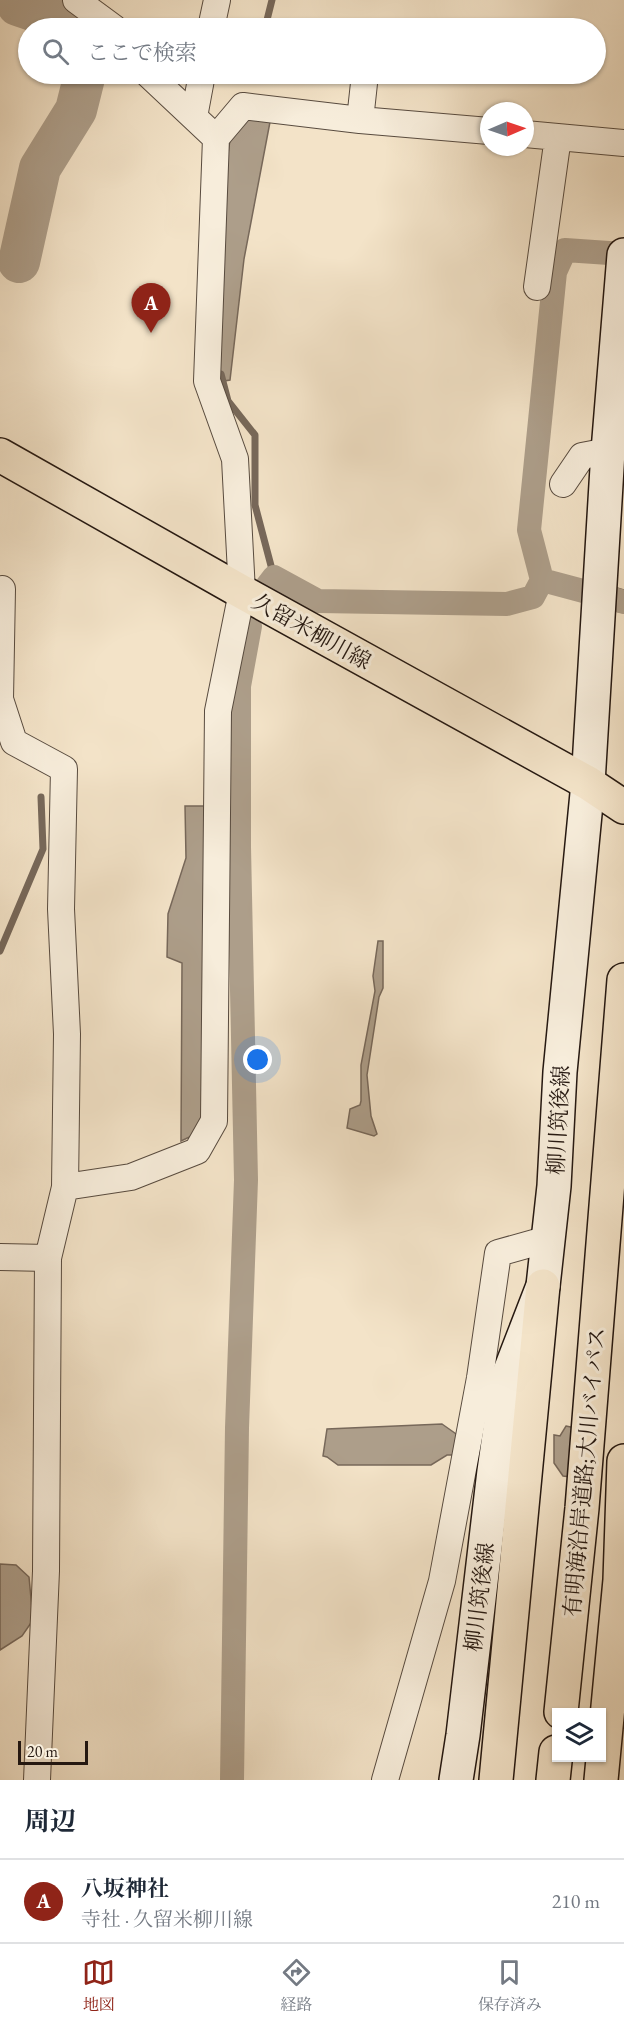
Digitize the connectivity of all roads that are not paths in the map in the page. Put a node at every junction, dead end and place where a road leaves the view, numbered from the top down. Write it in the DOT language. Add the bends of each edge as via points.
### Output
graph roads {
  1 [pos="76,0"];
  2 [pos="217,0"];
  3 [pos="100,18"];
  4 [pos="213,18"];
  5 [pos="159,84"];
  6 [pos="200,84"];
  7 [pos="364,84"];
  8 [pos="194,117"];
  9 [pos="360,120"];
  10 [pos="480,130"];
  11 [pos="534,135"];
  12 [pos="558,137"];
  13 [pos="216,138"];
  14 [pos="624,143"];
  15 [pos="623,270"];
  16 [pos="537,286"];
  17 [pos="616,449"];
  18 [pos="0,455"];
  19 [pos="563,484"];
  20 [pos="2,589"];
  21 [pos="242,592"];
  22 [pos="588,783"];
  23 [pos="624,807"];
  24 [pos="624,980"];
  25 [pos="624,1150"];
  26 [pos="64,1187"];
  27 [pos="548,1239"];
  28 [pos="0,1257"];
  29 [pos="48,1258"];
  30 [pos="543,1286"];
  31 [pos="624,1461"];
  32 [pos="588,1510"];
  33 [pos="562,1708"];
  34 [pos="575,1708"];
  35 [pos="555,1762"];
  36 [pos="569,1762"];
  37 [pos="37,1780"];
  38 [pos="385,1780"];
  39 [pos="456,1780"];
  40 [pos="496,1780"];
  41 [pos="553,1780"];
  42 [pos="567,1780"];
  43 [pos="601,1780"];
  1 -- 3 [label="street"];
  2 -- 4 [label="street"];
  5 -- 8 [label="street"];
  6 -- 8 [label="street"];
  7 -- 9 [label="street"];
  8 -- 13 [label="street"];
  9 -- 10 [label="street"];
  9 -- 13 [label="street" via="243,106"];
  11 -- 12 [label="street"];
  12 -- 14 [label="street"];
  12 -- 16 [label="street"];
  13 -- 21 [label="street" via="207,381 235,459"];
  15 -- 17 [label="main road, 柳川筑後線"];
  17 -- 19 [label="street" via="582,456"];
  17 -- 22 [label="main road, 柳川筑後線" via="601,561"];
  18 -- 21 [label="main road, 久留米柳川線"];
  20 -- 26 [label="street" via="0,699 14,742 64,769"];
  21 -- 22 [label="main road, 久留米柳川線"];
  21 -- 26 [label="street" via="218,711 214,1121 197,1151 130,1177"];
  22 -- 23 [label="main road, 久留米柳川線"];
  22 -- 27 [label="main road, 柳川筑後線"];
  24 -- 32 [label="main road, 有明海沿岸道路;大川バイパス"];
  25 -- 32 [label="main road, 有明海沿岸道路;大川バイパス"];
  26 -- 29 [label="street"];
  27 -- 30 [label="main road, 柳川筑後線"];
  27 -- 38 [label="street" via="498,1253 480,1378 442,1581"];
  28 -- 29 [label="street"];
  29 -- 37 [label="street" via="46,1570"];
  30 -- 39 [label="main road, 柳川筑後線" via="507,1379"];
  30 -- 40 [label="main road"];
  31 -- 43 [label="main road" via="620,1580"];
  32 -- 33 [label="main road, 有明海沿岸道路;大川バイパス"];
  32 -- 34 [label="main road, 有明海沿岸道路;大川バイパス"];
  35 -- 41 [label="main road"];
  36 -- 42 [label="main road"];
}
